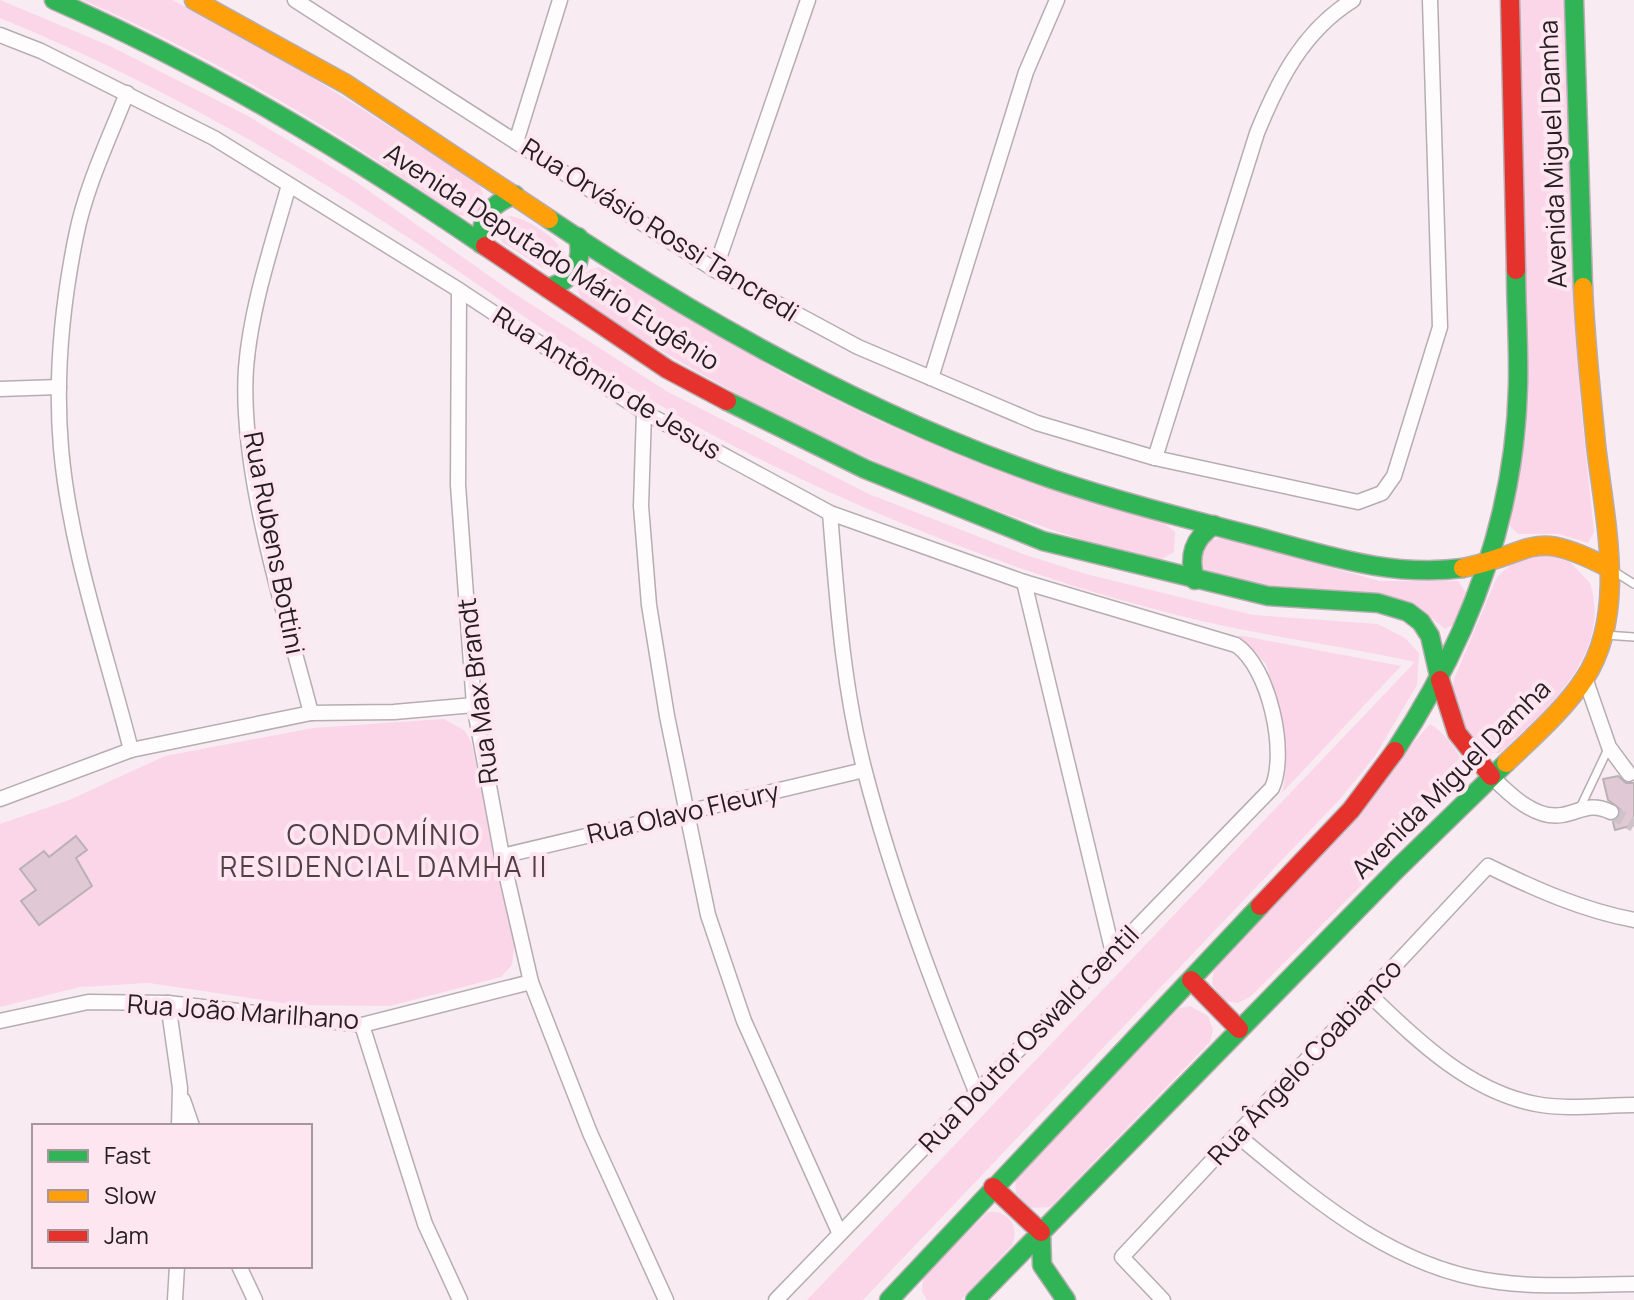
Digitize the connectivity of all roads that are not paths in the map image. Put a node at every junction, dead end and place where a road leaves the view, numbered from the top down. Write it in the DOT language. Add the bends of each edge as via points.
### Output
graph roads {
  1 [pos="54,0"];
  2 [pos="194,0"];
  3 [pos="560,0"];
  4 [pos="808,0"];
  5 [pos="1057,0"];
  6 [pos="1353,0"];
  7 [pos="1430,0"];
  8 [pos="1510,0"];
  9 [pos="1574,0"];
  10 [pos="303,2"];
  11 [pos="0,35"];
  12 [pos="127,93"];
  13 [pos="516,142"];
  14 [pos="289,185"];
  15 [pos="515,195"];
  16 [pos="578,237"];
  17 [pos="481,244"];
  18 [pos="715,270"];
  19 [pos="547,288"];
  20 [pos="459,290"];
  21 [pos="931,378"];
  22 [pos="59,387"];
  23 [pos="0,389"];
  24 [pos="644,412"];
  25 [pos="1155,458"];
  26 [pos="830,513"];
  27 [pos="1182,516"];
  28 [pos="1214,525"];
  29 [pos="1490,559"];
  30 [pos="1609,568"];
  31 [pos="1165,573"];
  32 [pos="1195,580"];
  33 [pos="1024,582"];
  34 [pos="1634,584"];
  35 [pos="1603,634"];
  36 [pos="1634,637"];
  37 [pos="1585,678"];
  38 [pos="1440,681"];
  39 [pos="474,705"];
  40 [pos="311,713"];
  41 [pos="1609,747"];
  42 [pos="131,750"];
  43 [pos="864,770"];
  44 [pos="1278,774"];
  45 [pos="1629,774"];
  46 [pos="1491,776"];
  47 [pos="0,799"];
  48 [pos="1580,808"];
  49 [pos="689,812"];
  50 [pos="1611,812"];
  51 [pos="502,856"];
  52 [pos="1634,920"];
  53 [pos="1113,953"];
  54 [pos="1191,980"];
  55 [pos="531,982"];
  56 [pos="1369,994"];
  57 [pos="168,1003"];
  58 [pos="0,1021"];
  59 [pos="362,1025"];
  60 [pos="1239,1029"];
  61 [pos="180,1088"];
  62 [pos="977,1094"];
  63 [pos="1634,1105"];
  64 [pos="179,1124"];
  65 [pos="191,1124"];
  66 [pos="1237,1135"];
  67 [pos="993,1187"];
  68 [pos="839,1232"];
  69 [pos="1041,1232"];
  70 [pos="180,1268"];
  71 [pos="240,1268"];
  72 [pos="1634,1284"];
  73 [pos="900,1296"];
  74 [pos="175,1300"];
  75 [pos="255,1300"];
  76 [pos="460,1300"];
  77 [pos="666,1300"];
  78 [pos="776,1300"];
  79 [pos="975,1300"];
  80 [pos="1066,1300"];
  81 [pos="1163,1300"];
  1 -- 17 [label="street, Avenida Deputado Mário Eugênio" via="240,90 390,181"];
  2 -- 15 [label="street, Avenida Deputado Mário Eugênio" via="346,84"];
  3 -- 13 [label="street"];
  4 -- 18 [label="street"];
  5 -- 21 [label="street" via="1026,72"];
  6 -- 25 [label="street" via="1329,15 1304,43 1271,99"];
  7 -- 25 [label="street, Rua Orvásio Rossi Tancredi" via="1440,327 1389,486 1370,499 1336,499"];
  8 -- 29 [label="street, Avenida Miguel Damha" via="1518,388"];
  9 -- 30 [label="street, Avenida Miguel Damha" via="1585,340"];
  10 -- 13 [label="street, Rua Orvásio Rossi Tancredi"];
  11 -- 12 [label="street, Rua Antômio de Jesus"];
  12 -- 14 [label="street, Rua Antômio de Jesus"];
  12 -- 22 [label="street" via="76,235"];
  13 -- 18 [label="street, Rua Orvásio Rossi Tancredi"];
  14 -- 20 [label="street, Rua Antômio de Jesus"];
  14 -- 40 [label="street, Rua Rubens Bottini" via="259,289 246,370 252,459 274,573"];
  15 -- 16 [label="street, Avenida Deputado Mário Eugênio"];
  15 -- 17 [label="street" via="487,211 480,227"];
  16 -- 19 [label="street" via="581,255 575,271 563,283"];
  16 -- 27 [label="street, Avenida Deputado Mário Eugênio" via="698,314 886,411 1055,480"];
  17 -- 19 [label="street, Avenida Deputado Mário Eugênio"];
  18 -- 21 [label="street, Rua Orvásio Rossi Tancredi" via="858,347"];
  19 -- 31 [label="street, Avenida Deputado Mário Eugênio" via="667,369 865,469 1043,541"];
  20 -- 24 [label="street, Rua Antômio de Jesus"];
  20 -- 39 [label="street, Rua Max Brandt" via="458,485"];
  21 -- 25 [label="street, Rua Orvásio Rossi Tancredi" via="1037,423"];
  22 -- 23 [label="street"];
  22 -- 42 [label="street" via="68,501"];
  24 -- 26 [label="street, Rua Antômio de Jesus"];
  24 -- 49 [label="street" via="641,506 649,605"];
  26 -- 33 [label="street, Rua Antômio de Jesus"];
  26 -- 43 [label="street" via="841,644"];
  27 -- 28 [label="street, Avenida Deputado Mário Eugênio"];
  27 -- 31 [label="street" via="1184,547"];
  28 -- 29 [label="street, Avenida Deputado Mário Eugênio" via="1348,562 1404,571 1463,569"];
  28 -- 32 [label="street" via="1193,546"];
  29 -- 30 [label="street, Avenida Deputado Mário Eugênio" via="1530,543 1551,543 1572,547"];
  29 -- 38 [label="street, Avenida Miguel Damha"];
  30 -- 34 [label="lane"];
  30 -- 35 [label="street, Avenida Miguel Damha"];
  31 -- 32 [label="street, Avenida Deputado Mário Eugênio"];
  32 -- 38 [label="street, Avenida Deputado Mário Eugênio" via="1268,596 1378,603 1408,612 1430,636"];
  33 -- 44 [label="street, Rua Antômio de Jesus" via="1236,645 1249,654 1261,675 1278,742"];
  33 -- 53 [label="street"];
  35 -- 36 [label="lane"];
  35 -- 37 [label="street, Avenida Miguel Damha"];
  37 -- 41 [label="street"];
  37 -- 46 [label="street, Avenida Miguel Damha"];
  38 -- 46 [label="street, Avenida Deputado Mário Eugênio" via="1457,733"];
  38 -- 54 [label="street, Avenida Miguel Damha" via="1398,751 1351,810"];
  39 -- 40 [label="street"];
  39 -- 51 [label="street, Rua Max Brandt"];
  40 -- 42 [label="street"];
  41 -- 45 [label="street"];
  41 -- 48 [label="lane"];
  42 -- 47 [label="street"];
  43 -- 49 [label="street, Rua Olavo Fleury"];
  43 -- 62 [label="street" via="911,931"];
  44 -- 53 [label="street, Rua Doutor Oswald Gentil" via="1272,788"];
  46 -- 48 [label="street" via="1510,795 1544,814"];
  46 -- 60 [label="street, Avenida Miguel Damha"];
  48 -- 50 [label="street"];
  49 -- 51 [label="street, Rua Olavo Fleury"];
  49 -- 68 [label="street" via="708,915 744,1021"];
  51 -- 55 [label="street, Rua Max Brandt"];
  52 -- 56 [label="street, Rua Ângelo Coabianco" via="1537,890 1488,866"];
  53 -- 62 [label="street, Rua Doutor Oswald Gentil"];
  54 -- 60 [label="street"];
  54 -- 67 [label="street, Avenida Miguel Damha"];
  55 -- 59 [label="street, Rua João Marilhano"];
  55 -- 77 [label="street, Rua Max Brandt" via="590,1133"];
  56 -- 63 [label="street" via="1429,1051 1479,1083 1536,1104"];
  56 -- 66 [label="street, Rua Ângelo Coabianco"];
  57 -- 58 [label="street, Rua João Marilhano" via="88,1002"];
  57 -- 59 [label="street, Rua João Marilhano"];
  57 -- 61 [label="street"];
  59 -- 76 [label="street" via="425,1224"];
  60 -- 69 [label="street, Avenida Miguel Damha"];
  61 -- 64 [label="street"];
  61 -- 65 [label="street"];
  62 -- 68 [label="street, Rua Doutor Oswald Gentil"];
  66 -- 72 [label="street" via="1335,1216 1416,1260 1498,1282"];
  66 -- 81 [label="street, Rua Ângelo Coabianco" via="1122,1257"];
  67 -- 69 [label="street"];
  67 -- 73 [label="street, Avenida Miguel Damha"];
  68 -- 78 [label="street, Rua Doutor Oswald Gentil"];
  69 -- 79 [label="street, Avenida Miguel Damha"];
  69 -- 80 [label="street" via="1042,1265"];
  70 -- 74 [label="street"];
  71 -- 75 [label="street"];
}
